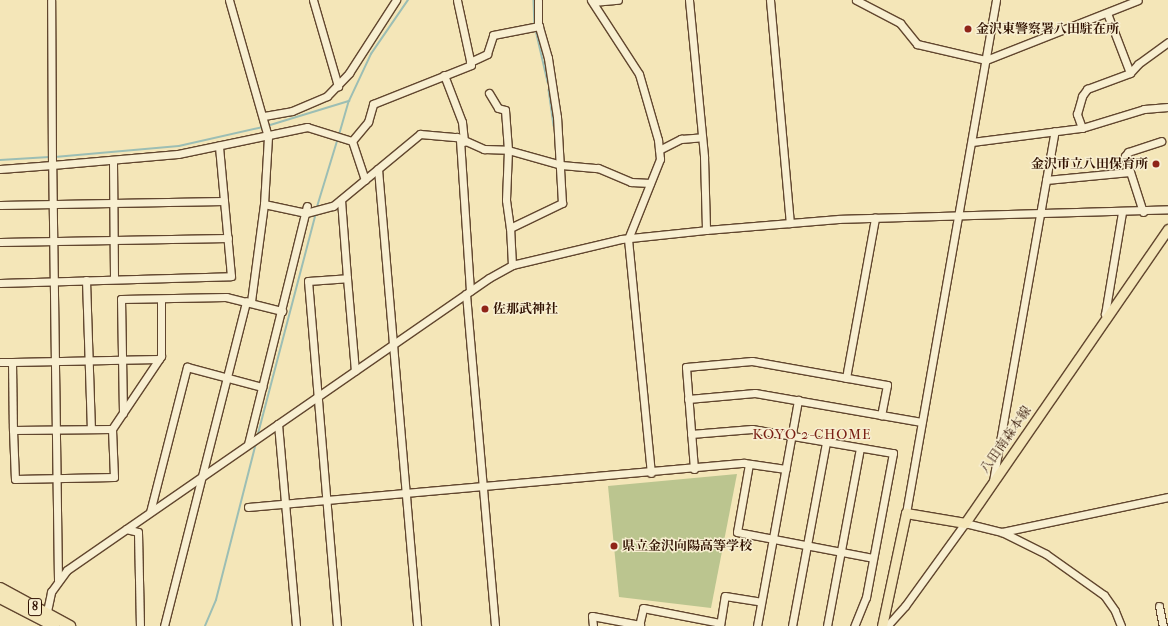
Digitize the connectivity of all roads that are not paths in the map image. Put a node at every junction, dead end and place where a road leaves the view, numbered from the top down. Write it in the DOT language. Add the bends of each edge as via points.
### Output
graph roads {
  1 [pos="51,0"];
  2 [pos="229,0"];
  3 [pos="313,0"];
  4 [pos="396,0"];
  5 [pos="457,0"];
  6 [pos="538,0"];
  7 [pos="614,0"];
  8 [pos="689,0"];
  9 [pos="770,0"];
  10 [pos="856,0"];
  11 [pos="996,0"];
  12 [pos="592,1"];
  13 [pos="1135,1"];
  14 [pos="1107,13"];
  15 [pos="536,26"];
  16 [pos="1168,42"];
  17 [pos="986,60"];
  18 [pos="470,62"];
  19 [pos="1130,73"];
  20 [pos="444,75"];
  21 [pos="338,86"];
  22 [pos="489,93"];
  23 [pos="1168,107"];
  24 [pos="264,119"];
  25 [pos="1082,128"];
  26 [pos="1055,131"];
  27 [pos="268,136"];
  28 [pos="702,137"];
  29 [pos="350,140"];
  30 [pos="462,141"];
  31 [pos="1161,141"];
  32 [pos="972,142"];
  33 [pos="219,146"];
  34 [pos="508,150"];
  35 [pos="659,150"];
  36 [pos="113,162"];
  37 [pos="52,164"];
  38 [pos="561,166"];
  39 [pos="0,169"];
  40 [pos="378,169"];
  41 [pos="1130,172"];
  42 [pos="365,180"];
  43 [pos="1046,180"];
  44 [pos="650,183"];
  45 [pos="341,200"];
  46 [pos="224,201"];
  47 [pos="113,204"];
  48 [pos="264,204"];
  49 [pos="0,205"];
  50 [pos="53,205"];
  51 [pos="1168,209"];
  52 [pos="307,210"];
  53 [pos="1122,212"];
  54 [pos="1144,212"];
  55 [pos="1041,213"];
  56 [pos="958,216"];
  57 [pos="875,218"];
  58 [pos="790,223"];
  59 [pos="510,228"];
  60 [pos="1168,229"];
  61 [pos="706,230"];
  62 [pos="228,238"];
  63 [pos="628,239"];
  64 [pos="114,240"];
  65 [pos="54,241"];
  66 [pos="0,242"];
  67 [pos="512,265"];
  68 [pos="347,278"];
  69 [pos="114,279"];
  70 [pos="86,280"];
  71 [pos="54,282"];
  72 [pos="0,283"];
  73 [pos="468,292"];
  74 [pos="161,299"];
  75 [pos="249,302"];
  76 [pos="282,311"];
  77 [pos="1107,316"];
  78 [pos="394,344"];
  79 [pos="122,359"];
  80 [pos="159,359"];
  81 [pos="88,360"];
  82 [pos="55,361"];
  83 [pos="0,362"];
  84 [pos="12,362"];
  85 [pos="355,371"];
  86 [pos="227,377"];
  87 [pos="846,378"];
  88 [pos="262,387"];
  89 [pos="317,397"];
  90 [pos="688,399"];
  91 [pos="798,400"];
  92 [pos="123,413"];
  93 [pos="881,415"];
  94 [pos="922,422"];
  95 [pos="278,424"];
  96 [pos="56,429"];
  97 [pos="91,429"];
  98 [pos="112,429"];
  99 [pos="13,430"];
  100 [pos="691,434"];
  101 [pos="792,436"];
  102 [pos="826,442"];
  103 [pos="249,444"];
  104 [pos="860,448"];
  105 [pos="749,464"];
  106 [pos="694,469"];
  107 [pos="786,469"];
  108 [pos="651,473"];
  109 [pos="202,477"];
  110 [pos="57,478"];
  111 [pos="993,481"];
  112 [pos="483,487"];
  113 [pos="406,494"];
  114 [pos="1168,497"];
  115 [pos="326,500"];
  116 [pos="285,504"];
  117 [pos="248,507"];
  118 [pos="150,512"];
  119 [pos="906,513"];
  120 [pos="965,523"];
  121 [pos="126,529"];
  122 [pos="1002,532"];
  123 [pos="773,539"];
  124 [pos="807,545"];
  125 [pos="840,552"];
  126 [pos="873,558"];
  127 [pos="58,580"];
  128 [pos="0,588"];
  129 [pos="0,598"];
  130 [pos="761,602"];
  131 [pos="1159,606"];
  132 [pos="45,620"];
  133 [pos="720,624"];
  134 [pos="54,626"];
  135 [pos="70,626"];
  136 [pos="140,626"];
  137 [pos="164,626"];
  138 [pos="296,626"];
  139 [pos="337,626"];
  140 [pos="417,626"];
  141 [pos="495,626"];
  142 [pos="593,626"];
  143 [pos="640,626"];
  144 [pos="757,626"];
  145 [pos="792,626"];
  146 [pos="826,626"];
  147 [pos="854,626"];
  148 [pos="882,626"];
  149 [pos="887,626"];
  150 [pos="1121,626"];
  151 [pos="1164,626"];
  1 -- 37 [label="street"];
  2 -- 24 [label="street"];
  3 -- 21 [label="street"];
  4 -- 21 [label="street"];
  5 -- 18 [label="street"];
  6 -- 15 [label="street"];
  7 -- 12 [label="street"];
  8 -- 28 [label="street"];
  9 -- 58 [label="street"];
  10 -- 17 [label="street" via="900,22 917,44"];
  11 -- 17 [label="street"];
  12 -- 35 [label="street" via="640,74"];
  13 -- 14 [label="street"];
  14 -- 17 [label="street"];
  14 -- 19 [label="street"];
  15 -- 18 [label="street" via="493,35 487,54"];
  15 -- 38 [label="street" via="548,58"];
  16 -- 19 [label="street"];
  17 -- 32 [label="street"];
  18 -- 20 [label="street" via="471,65"];
  19 -- 25 [label="street" via="1087,89 1082,96 1077,114"];
  20 -- 29 [label="street" via="373,104 368,122"];
  20 -- 30 [label="street" via="462,122"];
  21 -- 24 [label="street" via="312,104"];
  22 -- 34 [label="street" via="498,108 505,110"];
  23 -- 25 [label="street" via="1121,114"];
  24 -- 27 [label="street"];
  25 -- 26 [label="street"];
  26 -- 32 [label="street"];
  26 -- 43 [label="street"];
  27 -- 29 [label="street" via="307,127"];
  27 -- 33 [label="street"];
  27 -- 48 [label="street"];
  28 -- 35 [label="street" via="681,139"];
  28 -- 61 [label="street"];
  29 -- 42 [label="street"];
  30 -- 34 [label="street" via="484,149"];
  30 -- 40 [label="street" via="458,137 420,134"];
  30 -- 73 [label="street"];
  31 -- 41 [label="street" via="1128,152 1125,156"];
  32 -- 56 [label="street"];
  33 -- 36 [label="street"];
  33 -- 46 [label="street"];
  34 -- 38 [label="street"];
  34 -- 59 [label="street" via="506,178"];
  35 -- 44 [label="street" via="660,159"];
  36 -- 37 [label="street"];
  36 -- 47 [label="street"];
  37 -- 39 [label="street"];
  37 -- 50 [label="street"];
  38 -- 44 [label="street" via="598,168 631,182"];
  38 -- 59 [label="street" via="562,203"];
  40 -- 42 [label="street"];
  40 -- 78 [label="street"];
  41 -- 43 [label="street"];
  41 -- 54 [label="street"];
  42 -- 45 [label="street"];
  43 -- 55 [label="street"];
  44 -- 63 [label="street"];
  45 -- 52 [label="street" via="326,208"];
  45 -- 68 [label="street"];
  46 -- 47 [label="street"];
  46 -- 62 [label="street"];
  47 -- 50 [label="street"];
  47 -- 64 [label="street"];
  48 -- 52 [label="street"];
  48 -- 75 [label="street"];
  49 -- 50 [label="street"];
  50 -- 65 [label="street"];
  51 -- 54 [label="street"];
  52 -- 76 [label="street"];
  53 -- 54 [label="street"];
  53 -- 55 [label="street"];
  53 -- 77 [label="street" via="1104,314"];
  55 -- 56 [label="street"];
  55 -- 111 [label="street"];
  56 -- 57 [label="street"];
  56 -- 94 [label="street"];
  57 -- 58 [label="street"];
  57 -- 87 [label="street"];
  58 -- 61 [label="street"];
  59 -- 67 [label="street"];
  60 -- 77 [label="main road, 八田南森本線"];
  61 -- 63 [label="street"];
  62 -- 64 [label="street"];
  62 -- 69 [label="street" via="231,276"];
  63 -- 67 [label="street"];
  63 -- 108 [label="street"];
  64 -- 65 [label="street"];
  64 -- 69 [label="street"];
  65 -- 66 [label="street"];
  65 -- 71 [label="street"];
  67 -- 73 [label="street"];
  68 -- 85 [label="street"];
  68 -- 89 [label="street" via="308,281"];
  69 -- 70 [label="street"];
  70 -- 71 [label="street"];
  70 -- 81 [label="street"];
  71 -- 72 [label="street"];
  71 -- 82 [label="street"];
  73 -- 78 [label="street"];
  73 -- 112 [label="street"];
  74 -- 75 [label="street" via="226,297"];
  74 -- 79 [label="street" via="121,299"];
  74 -- 80 [label="street"];
  75 -- 76 [label="street"];
  75 -- 86 [label="street"];
  76 -- 88 [label="street"];
  77 -- 111 [label="main road, 八田南森本線"];
  78 -- 85 [label="street"];
  78 -- 113 [label="street"];
  79 -- 80 [label="street"];
  79 -- 81 [label="street"];
  79 -- 92 [label="street"];
  80 -- 92 [label="street"];
  81 -- 82 [label="street"];
  81 -- 97 [label="street"];
  82 -- 84 [label="street"];
  82 -- 96 [label="street"];
  83 -- 84 [label="street"];
  84 -- 99 [label="street"];
  85 -- 89 [label="street"];
  86 -- 88 [label="street"];
  86 -- 109 [label="street"];
  86 -- 118 [label="street" via="187,367"];
  87 -- 90 [label="street" via="752,361 686,367"];
  87 -- 93 [label="street" via="886,385"];
  88 -- 103 [label="street"];
  89 -- 95 [label="street"];
  89 -- 115 [label="street"];
  90 -- 91 [label="street" via="754,393"];
  90 -- 100 [label="street"];
  91 -- 93 [label="street"];
  91 -- 101 [label="street"];
  92 -- 98 [label="street"];
  93 -- 94 [label="street"];
  94 -- 119 [label="street"];
  95 -- 103 [label="street"];
  95 -- 116 [label="street"];
  96 -- 97 [label="street"];
  96 -- 99 [label="street"];
  96 -- 110 [label="street"];
  97 -- 98 [label="street"];
  98 -- 110 [label="street" via="114,477"];
  99 -- 110 [label="street" via="15,479"];
  100 -- 101 [label="street" via="752,429"];
  100 -- 106 [label="street"];
  101 -- 102 [label="street"];
  101 -- 107 [label="street"];
  102 -- 104 [label="street"];
  102 -- 124 [label="street"];
  103 -- 109 [label="street"];
  104 -- 125 [label="street"];
  104 -- 126 [label="street" via="892,454"];
  105 -- 106 [label="street"];
  105 -- 107 [label="street"];
  105 -- 123 [label="street" via="737,532"];
  106 -- 108 [label="street"];
  107 -- 123 [label="street"];
  108 -- 112 [label="street"];
  109 -- 118 [label="street"];
  109 -- 137 [label="street"];
  110 -- 127 [label="street"];
  111 -- 120 [label="main road, 八田南森本線"];
  112 -- 113 [label="street"];
  112 -- 141 [label="street"];
  113 -- 115 [label="street"];
  113 -- 140 [label="street"];
  114 -- 122 [label="street"];
  115 -- 116 [label="street"];
  115 -- 139 [label="street"];
  116 -- 117 [label="street"];
  116 -- 138 [label="street"];
  118 -- 121 [label="street"];
  119 -- 120 [label="main road"];
  119 -- 148 [label="main road"];
  120 -- 122 [label="street"];
  120 -- 149 [label="street" via="905,606"];
  121 -- 127 [label="street"];
  121 -- 136 [label="street" via="138,532"];
  122 -- 150 [label="street" via="1046,554 1104,595"];
  123 -- 124 [label="street"];
  123 -- 130 [label="street"];
  124 -- 125 [label="street"];
  124 -- 145 [label="street"];
  125 -- 126 [label="street"];
  125 -- 146 [label="street"];
  126 -- 147 [label="street" via="866,597"];
  127 -- 132 [label="street" via="51,592"];
  128 -- 132 [label="highway, 8"];
  129 -- 132 [label="highway, 8"];
  130 -- 133 [label="street" via="725,596"];
  130 -- 144 [label="street"];
  131 -- 151 [label="street"];
  132 -- 134 [label="highway, 8"];
  132 -- 135 [label="highway, 8"];
  133 -- 143 [label="street" via="643,608"];
  142 -- 143 [label="street" via="592,616"];
}
